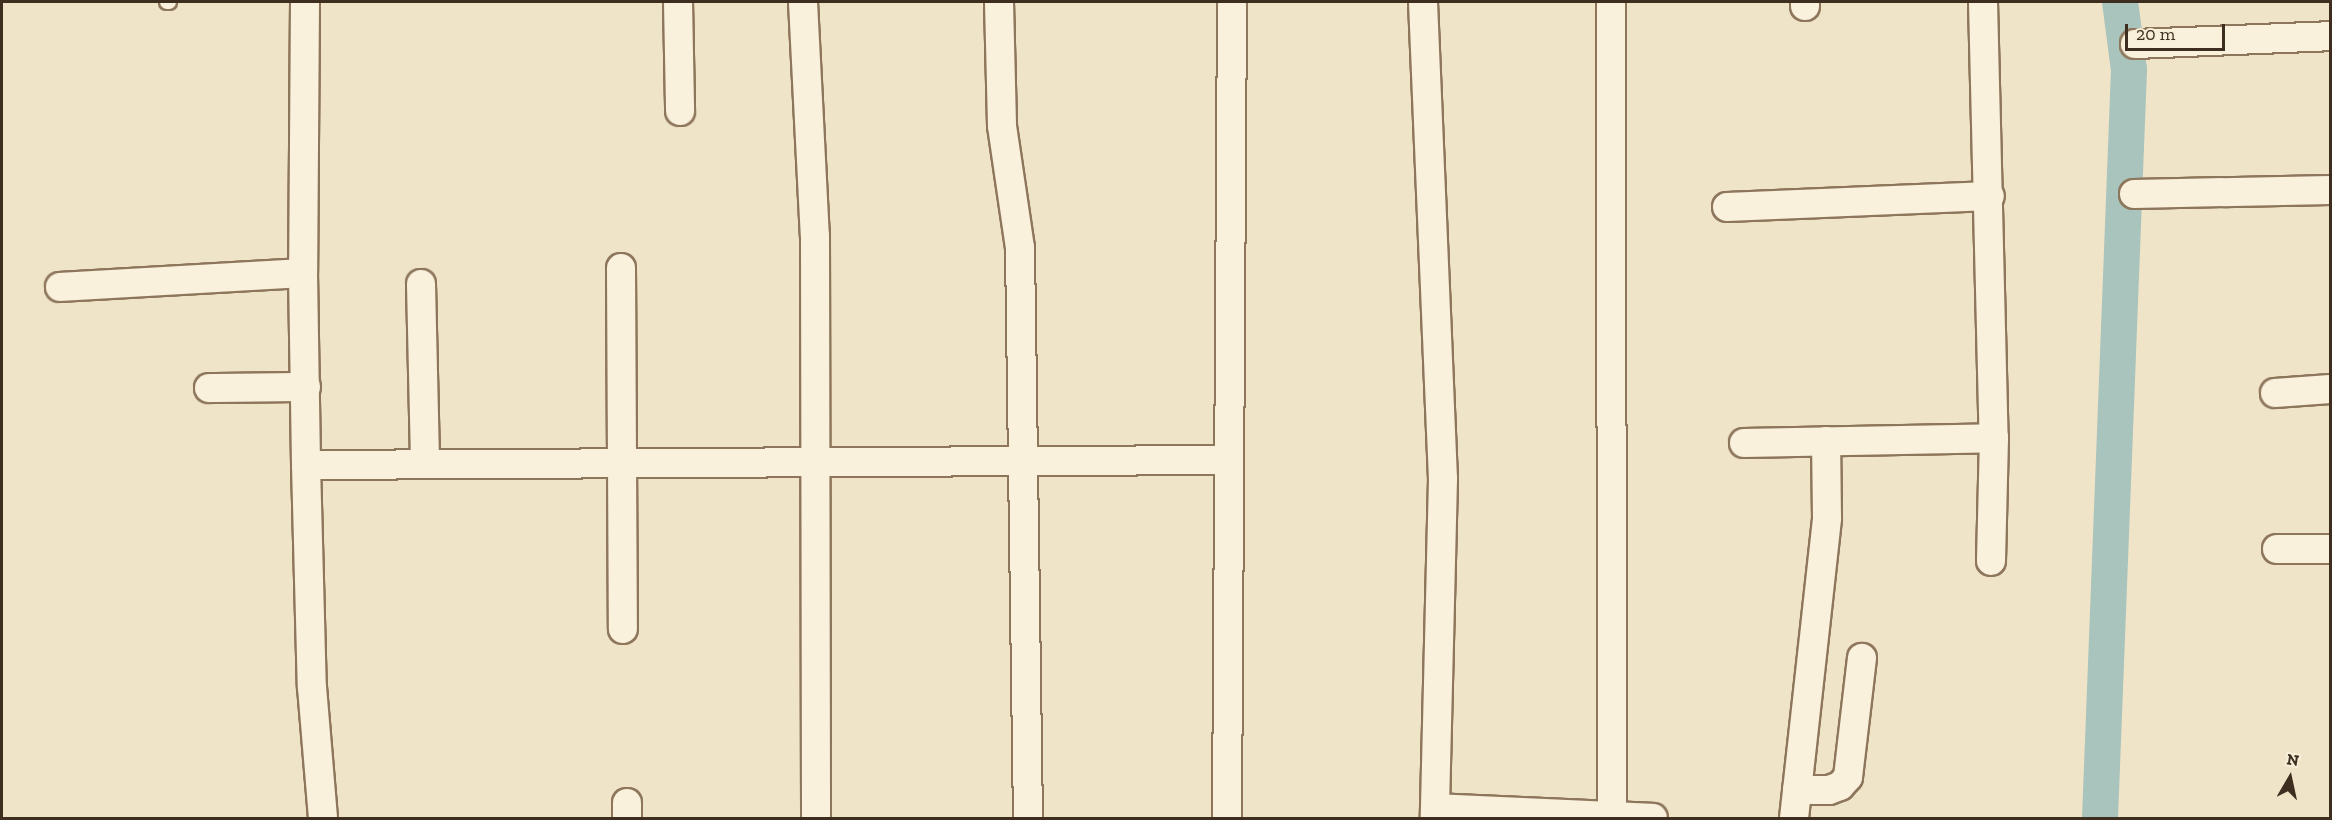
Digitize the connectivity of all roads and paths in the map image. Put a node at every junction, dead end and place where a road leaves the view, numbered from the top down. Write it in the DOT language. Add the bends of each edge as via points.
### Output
graph roads {
  1 [pos="305,2"];
  2 [pos="678,2"];
  3 [pos="803,2"];
  4 [pos="999,2"];
  5 [pos="1232,2"];
  6 [pos="1423,2"];
  7 [pos="1611,2"];
  8 [pos="1983,2"];
  9 [pos="2331,36"];
  10 [pos="2134,44"];
  11 [pos="680,111"];
  12 [pos="2331,190"];
  13 [pos="2134,194"];
  14 [pos="1990,196"];
  15 [pos="1726,207"];
  16 [pos="621,268"];
  17 [pos="303,273"];
  18 [pos="421,284"];
  19 [pos="60,287"];
  20 [pos="306,387"];
  21 [pos="209,388"];
  22 [pos="2331,389"];
  23 [pos="2275,393"];
  24 [pos="1994,438"];
  25 [pos="1826,441"];
  26 [pos="1744,443"];
  27 [pos="1022,459"];
  28 [pos="620,460"];
  29 [pos="1229,460"];
  30 [pos="817,461"];
  31 [pos="425,462"];
  32 [pos="306,465"];
  33 [pos="2277,549"];
  34 [pos="2331,549"];
  35 [pos="1991,561"];
  36 [pos="622,629"];
  37 [pos="1862,658"];
  38 [pos="1797,790"];
  39 [pos="1436,813"];
  40 [pos="1612,818"];
  41 [pos="323,819"];
  42 [pos="816,819"];
  43 [pos="1028,819"];
  44 [pos="1227,819"];
  45 [pos="1653,819"];
  46 [pos="1794,819"];
  1 -- 17 [label="street"];
  2 -- 11 [label="street"];
  3 -- 30 [label="street" via="815,236"];
  4 -- 27 [label="street" via="1002,126 1020,248"];
  5 -- 29 [label="street"];
  6 -- 39 [label="street" via="1443,479"];
  7 -- 40 [label="street"];
  8 -- 14 [label="street"];
  9 -- 10 [label="street"];
  12 -- 13 [label="street"];
  14 -- 15 [label="street"];
  14 -- 24 [label="street"];
  16 -- 28 [label="street"];
  17 -- 19 [label="street"];
  17 -- 20 [label="street"];
  18 -- 31 [label="street"];
  20 -- 21 [label="street"];
  20 -- 32 [label="street"];
  22 -- 23 [label="street"];
  24 -- 25 [label="street"];
  24 -- 35 [label="street"];
  25 -- 26 [label="street"];
  25 -- 38 [label="street" via="1827,518"];
  27 -- 29 [label="street"];
  27 -- 30 [label="street"];
  27 -- 43 [label="street"];
  28 -- 30 [label="street"];
  28 -- 31 [label="street"];
  28 -- 36 [label="street"];
  29 -- 44 [label="street"];
  30 -- 42 [label="street"];
  31 -- 32 [label="street"];
  32 -- 41 [label="street" via="312,687"];
  33 -- 34 [label="street"];
  37 -- 38 [label="street" via="1848,777 1829,790"];
  38 -- 46 [label="street"];
  39 -- 40 [label="street"];
  40 -- 45 [label="street"];
}
